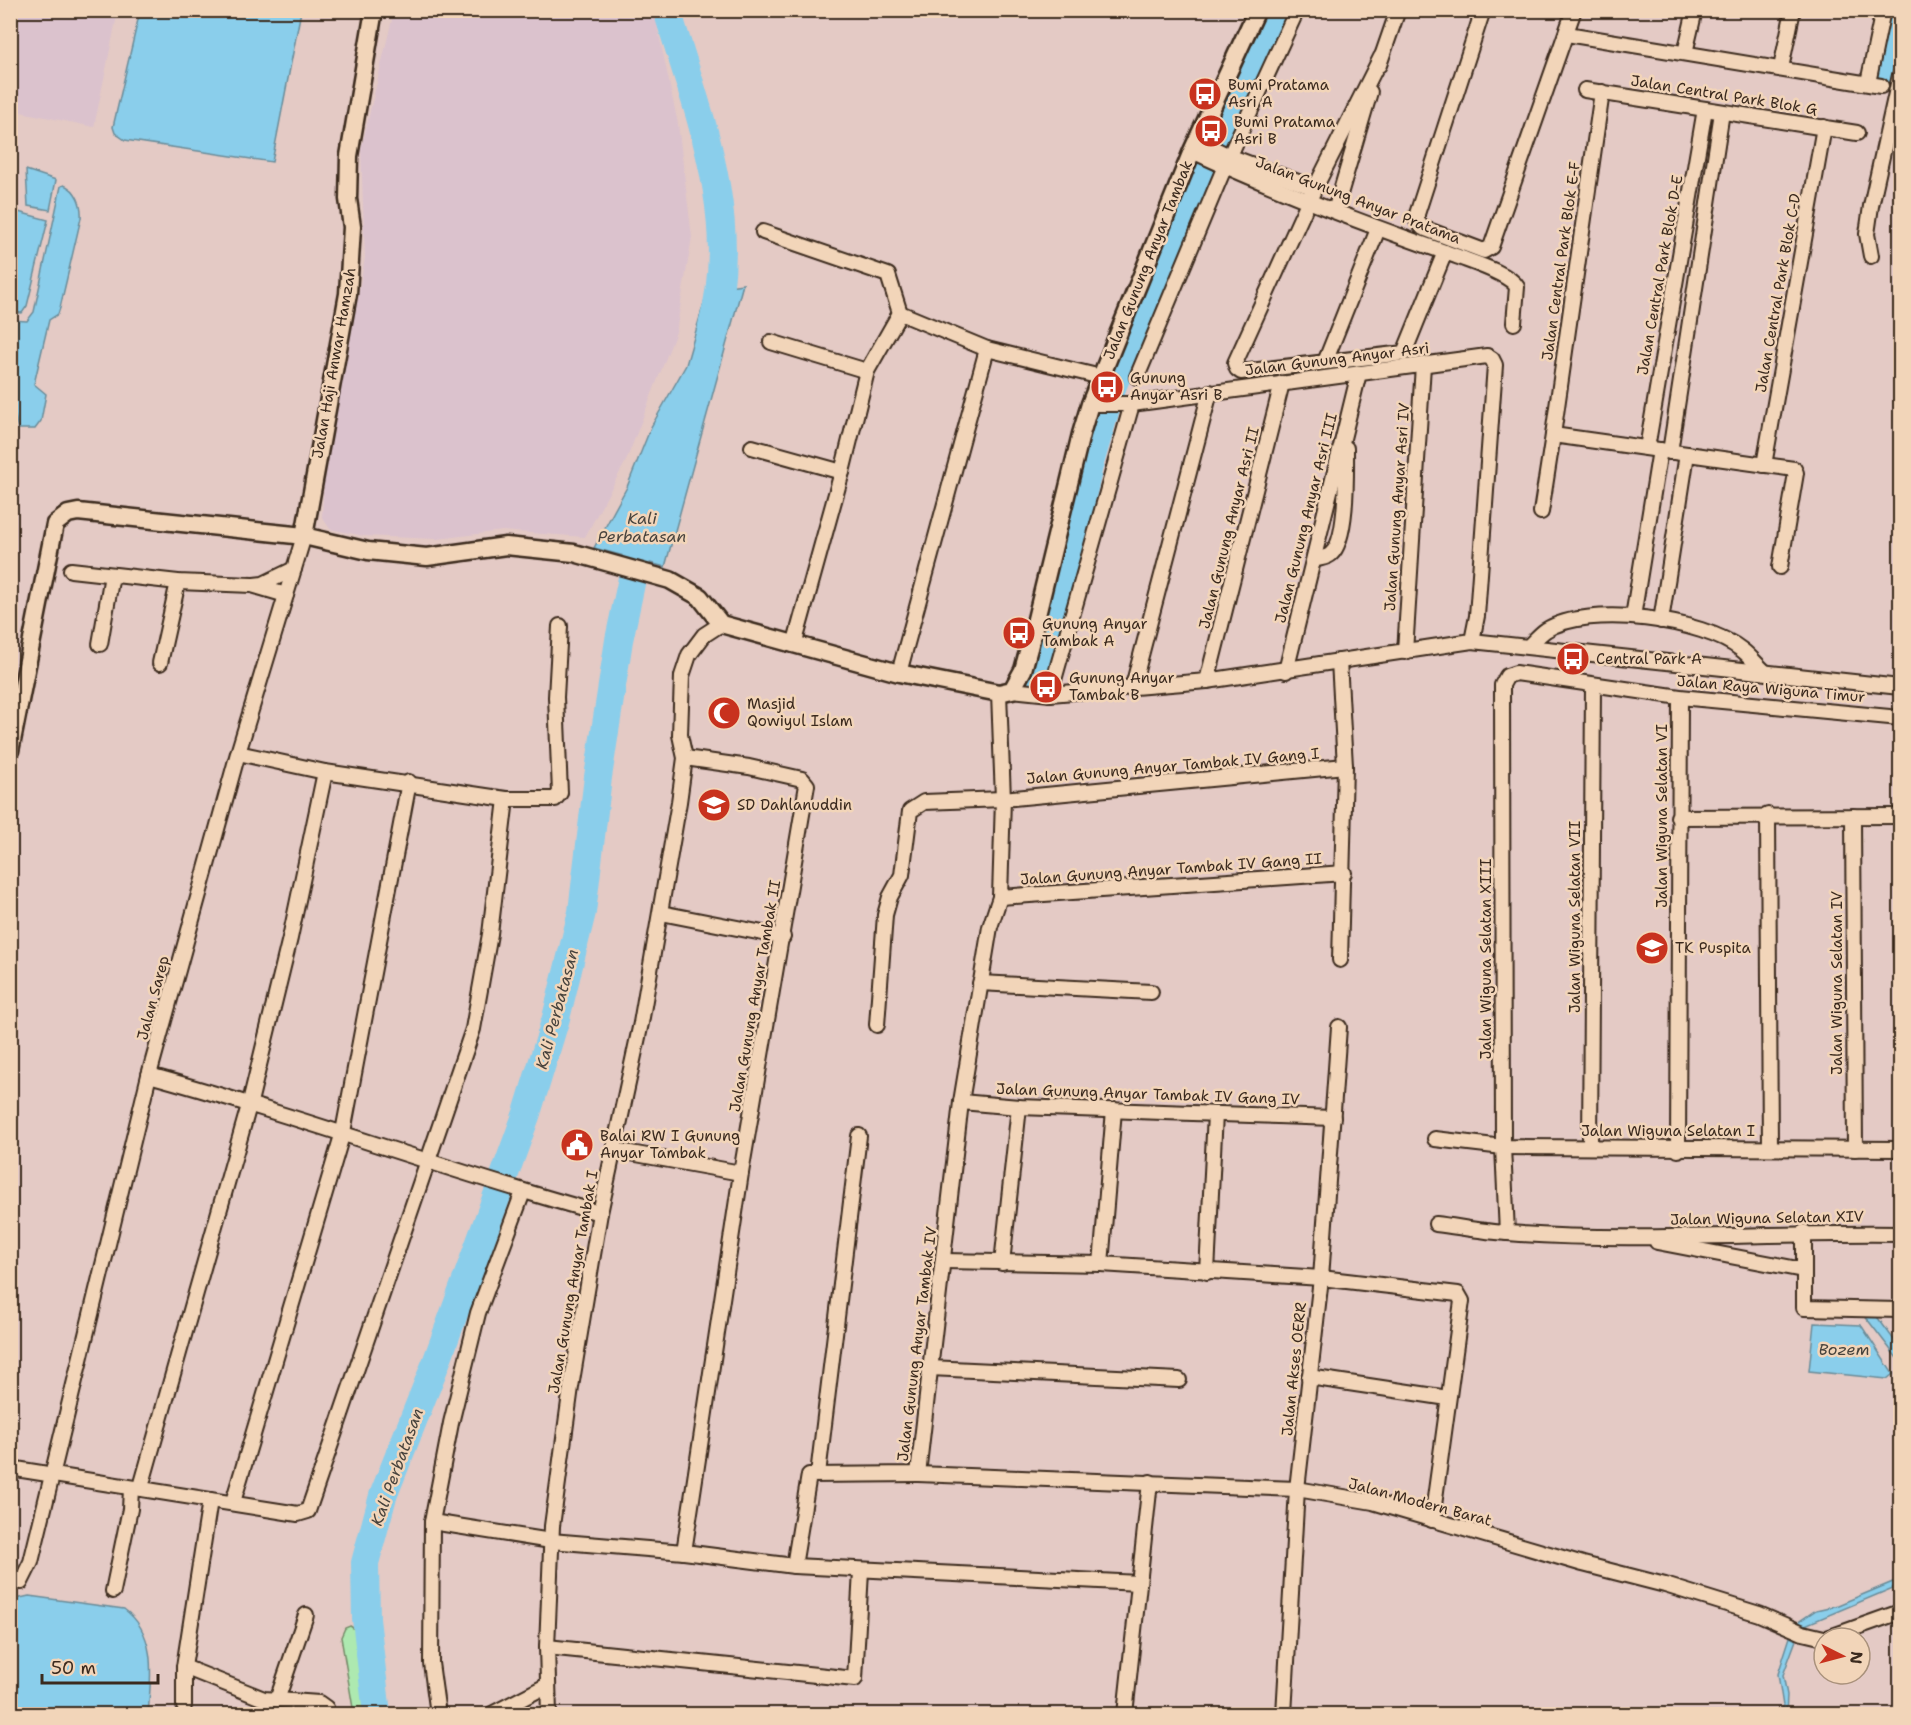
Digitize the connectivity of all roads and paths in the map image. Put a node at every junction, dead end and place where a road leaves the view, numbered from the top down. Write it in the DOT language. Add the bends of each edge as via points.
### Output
graph roads {
  1 [pos="374,10"];
  2 [pos="1257,10"];
  3 [pos="1297,10"];
  4 [pos="1398,10"];
  5 [pos="1483,10"];
  6 [pos="1574,10"];
  7 [pos="1695,10"];
  8 [pos="1793,10"];
  9 [pos="1883,10"];
  10 [pos="1567,34"];
  11 [pos="1685,53"];
  12 [pos="1381,57"];
  13 [pos="1781,68"];
  14 [pos="1900,75"];
  15 [pos="1585,90"];
  16 [pos="1602,92"];
  17 [pos="1705,108"];
  18 [pos="1722,112"];
  19 [pos="1824,127"];
  20 [pos="1857,133"];
  21 [pos="1212,154"];
  22 [pos="1312,194"];
  23 [pos="1335,211"];
  24 [pos="1378,229"];
  25 [pos="763,232"];
  26 [pos="1445,252"];
  27 [pos="1870,256"];
  28 [pos="900,313"];
  29 [pos="1514,323"];
  30 [pos="771,342"];
  31 [pos="987,350"];
  32 [pos="1325,362"];
  33 [pos="1423,365"];
  34 [pos="867,371"];
  35 [pos="1359,373"];
  36 [pos="1101,377"];
  37 [pos="1137,377"];
  38 [pos="1282,383"];
  39 [pos="1210,392"];
  40 [pos="1098,404"];
  41 [pos="1129,404"];
  42 [pos="1345,424"];
  43 [pos="1553,435"];
  44 [pos="752,447"];
  45 [pos="1659,450"];
  46 [pos="1687,454"];
  47 [pos="1764,465"];
  48 [pos="843,472"];
  49 [pos="1541,512"];
  50 [pos="304,536"];
  51 [pos="1314,560"];
  52 [pos="1780,567"];
  53 [pos="71,570"];
  54 [pos="289,572"];
  55 [pos="112,576"];
  56 [pos="178,582"];
  57 [pos="257,584"];
  58 [pos="286,595"];
  59 [pos="1633,617"];
  60 [pos="1661,621"];
  61 [pos="720,624"];
  62 [pos="560,626"];
  63 [pos="1472,641"];
  64 [pos="100,644"];
  65 [pos="794,645"];
  66 [pos="1528,646"];
  67 [pos="1405,652"];
  68 [pos="1339,661"];
  69 [pos="160,663"];
  70 [pos="1286,670"];
  71 [pos="899,673"];
  72 [pos="1766,673"];
  73 [pos="1207,681"];
  74 [pos="1502,685"];
  75 [pos="1133,686"];
  76 [pos="1593,686"];
  77 [pos="1900,687"];
  78 [pos="1006,692"];
  79 [pos="1050,694"];
  80 [pos="1680,698"];
  81 [pos="1900,718"];
  82 [pos="10,751"];
  83 [pos="238,753"];
  84 [pos="685,758"];
  85 [pos="1345,766"];
  86 [pos="325,772"];
  87 [pos="409,782"];
  88 [pos="506,799"];
  89 [pos="1003,799"];
  90 [pos="1768,815"];
  91 [pos="1853,816"];
  92 [pos="1900,816"];
  93 [pos="1678,817"];
  94 [pos="1344,873"];
  95 [pos="1000,897"];
  96 [pos="661,913"];
  97 [pos="783,937"];
  98 [pos="1340,960"];
  99 [pos="980,983"];
  100 [pos="1151,992"];
  101 [pos="877,1025"];
  102 [pos="1339,1027"];
  103 [pos="149,1075"];
  104 [pos="250,1102"];
  105 [pos="961,1102"];
  106 [pos="1019,1107"];
  107 [pos="1114,1110"];
  108 [pos="1215,1114"];
  109 [pos="1333,1118"];
  110 [pos="343,1132"];
  111 [pos="859,1136"];
  112 [pos="1436,1139"];
  113 [pos="1503,1147"];
  114 [pos="1590,1147"];
  115 [pos="1770,1148"];
  116 [pos="1855,1149"];
  117 [pos="1900,1149"];
  118 [pos="614,1150"];
  119 [pos="1678,1150"];
  120 [pos="430,1160"];
  121 [pos="741,1173"];
  122 [pos="519,1191"];
  123 [pos="600,1214"];
  124 [pos="1436,1224"];
  125 [pos="1803,1232"];
  126 [pos="1507,1233"];
  127 [pos="1900,1234"];
  128 [pos="1633,1237"];
  129 [pos="944,1262"];
  130 [pos="1002,1263"];
  131 [pos="1101,1264"];
  132 [pos="1803,1270"];
  133 [pos="1207,1272"];
  134 [pos="1321,1278"];
  135 [pos="1900,1310"];
  136 [pos="930,1368"];
  137 [pos="1310,1377"];
  138 [pos="1179,1380"];
  139 [pos="1448,1398"];
  140 [pos="10,1468"];
  141 [pos="818,1474"];
  142 [pos="918,1474"];
  143 [pos="50,1480"];
  144 [pos="1150,1482"];
  145 [pos="136,1488"];
  146 [pos="1297,1489"];
  147 [pos="233,1502"];
  148 [pos="209,1506"];
  149 [pos="1432,1520"];
  150 [pos="432,1522"];
  151 [pos="551,1534"];
  152 [pos="684,1552"];
  153 [pos="794,1566"];
  154 [pos="861,1571"];
  155 [pos="10,1581"];
  156 [pos="1139,1584"];
  157 [pos="113,1591"];
  158 [pos="1900,1612"];
  159 [pos="306,1615"];
  160 [pos="1860,1626"];
  161 [pos="1812,1635"];
  162 [pos="547,1647"];
  163 [pos="184,1667"];
  164 [pos="548,1686"];
  165 [pos="277,1700"];
  166 [pos="184,1706"];
  167 [pos="325,1714"];
  168 [pos="438,1714"];
  169 [pos="492,1714"];
  170 [pos="549,1714"];
  171 [pos="1125,1714"];
  172 [pos="1284,1714"];
  1 -- 50 [label="street, Jalan Haji Anwar Hamzah" via="348,156 352,227 348,294"];
  2 -- 21 [label="street, Jalan Gunung Anyar Tambak"];
  3 -- 21 [label="street"];
  4 -- 12 [label="street"];
  5 -- 10 [label="street" via="1417,221 1423,228 1484,251 1491,247"];
  6 -- 10 [label="street"];
  7 -- 11 [label="street"];
  8 -- 13 [label="street"];
  9 -- 13 [label="street" via="1874,84"];
  10 -- 11 [label="street"];
  11 -- 13 [label="street"];
  12 -- 22 [label="street"];
  12 -- 23 [label="street"];
  14 -- 27 [label="street" via="1871,206 1867,234"];
  15 -- 16 [label="street, Jalan Central Park Blok G"];
  16 -- 17 [label="street, Jalan Central Park Blok G"];
  16 -- 43 [label="street, Jalan Central Park Blok E-F"];
  17 -- 18 [label="street, Jalan Central Park Blok G"];
  17 -- 45 [label="street, Jalan Central Park Blok D-E"];
  18 -- 19 [label="street, Jalan Central Park Blok G"];
  18 -- 45 [label="street"];
  19 -- 20 [label="street, Jalan Central Park Blok G"];
  19 -- 47 [label="street, Jalan Central Park Blok C-D"];
  21 -- 22 [label="street, Jalan Gunung Anyar Pratama"];
  21 -- 36 [label="street, Jalan Gunung Anyar Tambak"];
  21 -- 37 [label="street"];
  22 -- 23 [label="street, Jalan Gunung Anyar Pratama"];
  22 -- 32 [label="street" via="1235,363 1241,372"];
  23 -- 24 [label="street, Jalan Gunung Anyar Pratama"];
  24 -- 26 [label="street, Jalan Gunung Anyar Pratama"];
  24 -- 32 [label="street"];
  25 -- 28 [label="street" via="888,275"];
  26 -- 29 [label="street, Jalan Gunung Anyar Pratama" via="1512,281 1516,287"];
  26 -- 32 [label="street" via="1404,353"];
  28 -- 31 [label="street"];
  28 -- 34 [label="street"];
  30 -- 34 [label="street"];
  31 -- 36 [label="street"];
  31 -- 71 [label="street"];
  33 -- 35 [label="street, Jalan Gunung Anyar Asri"];
  33 -- 63 [label="street, Jalan Gunung Anyar Asri" via="1487,356 1495,364"];
  33 -- 67 [label="street, Jalan Gunung Anyar Asri IV"];
  34 -- 48 [label="street"];
  35 -- 38 [label="street, Jalan Gunung Anyar Asri"];
  35 -- 42 [label="street, Jalan Gunung Anyar Asri III"];
  36 -- 40 [label="street, Jalan Gunung Anyar Tambak"];
  38 -- 39 [label="street, Jalan Gunung Anyar Asri"];
  38 -- 73 [label="street, Jalan Gunung Anyar Asri II"];
  39 -- 41 [label="street, Jalan Gunung Anyar Asri"];
  39 -- 75 [label="street"];
  40 -- 41 [label="street, Jalan Gunung Anyar Asri"];
  40 -- 78 [label="street, Jalan Gunung Anyar Tambak" via="1081,434 1023,670"];
  41 -- 79 [label="street"];
  42 -- 51 [label="street, Jalan Gunung Anyar Asri III"];
  42 -- 51 [label="street" via="1341,528 1334,552"];
  43 -- 45 [label="street"];
  43 -- 49 [label="street, Jalan Central Park Blok E-F"];
  44 -- 48 [label="street"];
  45 -- 46 [label="street"];
  45 -- 59 [label="street"];
  46 -- 47 [label="street"];
  46 -- 60 [label="street"];
  47 -- 52 [label="street" via="1794,469 1796,473"];
  48 -- 65 [label="street"];
  50 -- 54 [label="street, Jalan Sarep"];
  50 -- 61 [label="street" via="368,551 427,557 506,546 574,554 670,580 700,597"];
  50 -- 82 [label="street" via="68,514 55,524"];
  51 -- 70 [label="street, Jalan Gunung Anyar Asri III"];
  53 -- 55 [label="street"];
  54 -- 57 [label="street"];
  54 -- 58 [label="street, Jalan Sarep"];
  55 -- 56 [label="street"];
  55 -- 64 [label="street"];
  56 -- 57 [label="street"];
  56 -- 69 [label="street"];
  57 -- 58 [label="street"];
  58 -- 83 [label="street, Jalan Sarep"];
  59 -- 60 [label="street"];
  59 -- 66 [label="street" via="1600,616 1565,623 1546,630"];
  60 -- 72 [label="street" via="1714,635 1742,649"];
  61 -- 65 [label="street"];
  61 -- 84 [label="street, Jalan Gunung Anyar Tambak I" via="704,635 689,655 682,676 680,735"];
  62 -- 88 [label="street" via="556,697 560,793 551,800"];
  63 -- 66 [label="street, Jalan Raya Wiguna Timur"];
  63 -- 67 [label="street, Jalan Raya Wiguna Timur"];
  65 -- 71 [label="street"];
  66 -- 72 [label="street, Jalan Raya Wiguna Timur"];
  67 -- 68 [label="street, Jalan Raya Wiguna Timur"];
  68 -- 70 [label="street, Jalan Raya Wiguna Timur"];
  68 -- 85 [label="street"];
  70 -- 73 [label="street, Jalan Raya Wiguna Timur"];
  71 -- 78 [label="street"];
  72 -- 77 [label="street, Jalan Raya Wiguna Timur"];
  73 -- 75 [label="street, Jalan Raya Wiguna Timur"];
  74 -- 76 [label="street, Jalan Raya Wiguna Timur" via="1507,676 1516,673"];
  74 -- 113 [label="street, Jalan Wiguna Selatan XIII"];
  75 -- 79 [label="street, Jalan Raya Wiguna Timur"];
  76 -- 80 [label="street, Jalan Raya Wiguna Timur"];
  76 -- 114 [label="street, Jalan Wiguna Selatan VII"];
  78 -- 79 [label="street, Jalan Raya Wiguna Timur"];
  78 -- 89 [label="street, Jalan Gunung Anyar Tambak IV"];
  80 -- 81 [label="street, Jalan Raya Wiguna Timur"];
  80 -- 93 [label="street, Jalan Wiguna Selatan VI"];
  83 -- 86 [label="street"];
  83 -- 103 [label="street, Jalan Sarep"];
  84 -- 96 [label="street, Jalan Gunung Anyar Tambak I"];
  84 -- 97 [label="street, Jalan Gunung Anyar Tambak II" via="749,767 805,781"];
  85 -- 89 [label="street, Jalan Gunung Anyar Tambak IV Gang I"];
  85 -- 94 [label="street"];
  86 -- 87 [label="street"];
  86 -- 104 [label="street"];
  87 -- 88 [label="street"];
  87 -- 110 [label="street"];
  88 -- 120 [label="street" via="490,934 473,1029"];
  89 -- 95 [label="street, Jalan Gunung Anyar Tambak IV"];
  89 -- 101 [label="street, Jalan Gunung Anyar Tambak IV Gang I" via="924,801 910,811 902,876 886,905"];
  90 -- 91 [label="street"];
  90 -- 93 [label="street"];
  90 -- 115 [label="street"];
  91 -- 92 [label="street"];
  91 -- 116 [label="street, Jalan Wiguna Selatan IV"];
  93 -- 119 [label="street, Jalan Wiguna Selatan VI"];
  94 -- 95 [label="street, Jalan Gunung Anyar Tambak IV Gang II"];
  94 -- 98 [label="street"];
  95 -- 99 [label="street, Jalan Gunung Anyar Tambak IV"];
  96 -- 97 [label="street"];
  96 -- 118 [label="street, Jalan Gunung Anyar Tambak I"];
  97 -- 121 [label="street, Jalan Gunung Anyar Tambak II"];
  99 -- 100 [label="street"];
  99 -- 105 [label="street, Jalan Gunung Anyar Tambak IV"];
  102 -- 109 [label="street, Jalan Akses OERR"];
  103 -- 104 [label="street"];
  103 -- 143 [label="street, Jalan Sarep"];
  104 -- 110 [label="street"];
  104 -- 145 [label="street"];
  105 -- 106 [label="street, Jalan Gunung Anyar Tambak IV Gang IV"];
  105 -- 129 [label="street, Jalan Gunung Anyar Tambak IV"];
  106 -- 107 [label="street, Jalan Gunung Anyar Tambak IV Gang IV"];
  106 -- 130 [label="street"];
  107 -- 108 [label="street, Jalan Gunung Anyar Tambak IV Gang IV"];
  107 -- 131 [label="street"];
  108 -- 109 [label="street, Jalan Gunung Anyar Tambak IV Gang IV"];
  108 -- 133 [label="street"];
  109 -- 134 [label="street, Jalan Akses OERR"];
  110 -- 120 [label="street"];
  110 -- 147 [label="street"];
  111 -- 141 [label="street"];
  112 -- 113 [label="street, Jalan Wiguna Selatan I"];
  113 -- 114 [label="street, Jalan Wiguna Selatan I"];
  113 -- 126 [label="street, Jalan Wiguna Selatan XIII"];
  114 -- 119 [label="street, Jalan Wiguna Selatan I"];
  115 -- 116 [label="street, Jalan Wiguna Selatan I"];
  115 -- 119 [label="street, Jalan Wiguna Selatan I"];
  116 -- 117 [label="street, Jalan Wiguna Selatan I"];
  118 -- 121 [label="street"];
  118 -- 123 [label="street, Jalan Gunung Anyar Tambak I"];
  120 -- 122 [label="street"];
  120 -- 147 [label="street" via="308,1510 298,1514"];
  121 -- 152 [label="street, Jalan Gunung Anyar Tambak II"];
  122 -- 123 [label="street"];
  122 -- 150 [label="street" via="478,1313"];
  123 -- 151 [label="street, Jalan Gunung Anyar Tambak I"];
  124 -- 126 [label="street, Jalan Wiguna Selatan XIV"];
  125 -- 127 [label="street, Jalan Wiguna Selatan XIV"];
  125 -- 128 [label="street, Jalan Wiguna Selatan XIV"];
  125 -- 132 [label="street"];
  126 -- 128 [label="street, Jalan Wiguna Selatan XIV"];
  128 -- 132 [label="street, Jalan Wiguna Selatan XIV"];
  129 -- 130 [label="street"];
  129 -- 136 [label="street, Jalan Gunung Anyar Tambak IV"];
  130 -- 131 [label="street"];
  131 -- 133 [label="street"];
  132 -- 135 [label="street" via="1803,1308"];
  133 -- 134 [label="street"];
  134 -- 137 [label="street, Jalan Akses OERR"];
  134 -- 139 [label="street" via="1458,1294 1462,1302"];
  136 -- 138 [label="street"];
  136 -- 142 [label="street, Jalan Gunung Anyar Tambak IV"];
  137 -- 139 [label="street"];
  137 -- 146 [label="street, Jalan Akses OERR"];
  139 -- 149 [label="street"];
  140 -- 143 [label="street"];
  141 -- 142 [label="street, Jalan Gunung Anyar Tambak IV"];
  141 -- 153 [label="street" via="809,1475 807,1482"];
  142 -- 144 [label="street, Jalan Modern Barat"];
  143 -- 145 [label="street"];
  143 -- 155 [label="street, Jalan Sarep" via="29,1566 21,1582"];
  144 -- 146 [label="street, Jalan Modern Barat"];
  144 -- 156 [label="street"];
  145 -- 148 [label="street"];
  145 -- 157 [label="street"];
  146 -- 149 [label="street, Jalan Modern Barat" via="1373,1502"];
  146 -- 172 [label="street, Jalan Akses OERR"];
  147 -- 148 [label="street"];
  148 -- 163 [label="street"];
  149 -- 161 [label="street, Jalan Modern Barat" via="1665,1585"];
  150 -- 151 [label="street"];
  150 -- 168 [label="street" via="431,1663"];
  151 -- 152 [label="street"];
  151 -- 162 [label="street, Jalan Gunung Anyar Tambak I"];
  152 -- 153 [label="street"];
  153 -- 154 [label="street"];
  154 -- 156 [label="street"];
  154 -- 162 [label="street" via="855,1679"];
  156 -- 171 [label="street"];
  158 -- 160 [label="street, Jalan Modern Barat"];
  159 -- 165 [label="street"];
  162 -- 164 [label="street, Jalan Gunung Anyar Tambak I"];
  163 -- 165 [label="street" via="264,1699"];
  163 -- 166 [label="street"];
  164 -- 169 [label="street"];
  164 -- 170 [label="street, Jalan Gunung Anyar Tambak I"];
  165 -- 167 [label="street" via="319,1703 326,1708"];
}
